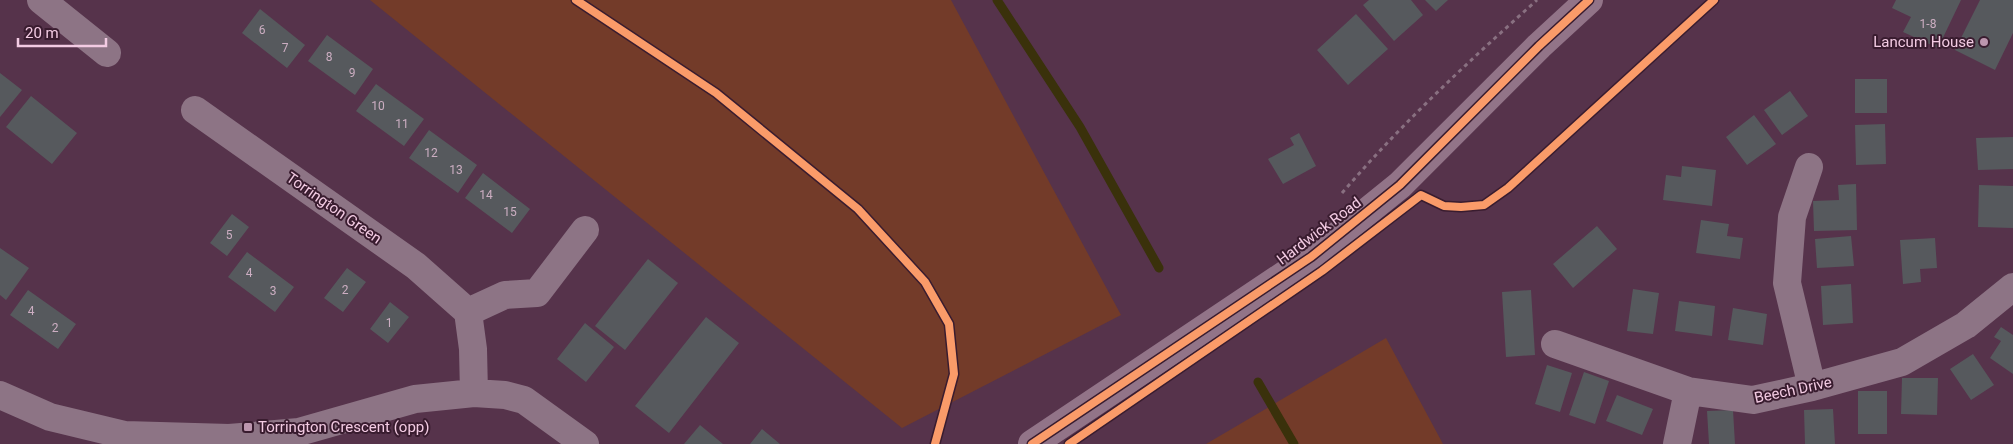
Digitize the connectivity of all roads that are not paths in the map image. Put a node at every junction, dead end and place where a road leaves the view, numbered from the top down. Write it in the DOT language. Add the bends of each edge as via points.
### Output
graph roads {
  1 [pos="41,0"];
  2 [pos="1589,0"];
  3 [pos="106,54"];
  4 [pos="194,110"];
  5 [pos="1809,167"];
  6 [pos="586,230"];
  7 [pos="2013,287"];
  8 [pos="468,312"];
  9 [pos="1556,344"];
  10 [pos="1812,387"];
  11 [pos="1688,391"];
  12 [pos="474,393"];
  13 [pos="0,395"];
  14 [pos="229,441"];
  15 [pos="585,444"];
  16 [pos="1032,444"];
  17 [pos="1678,444"];
  1 -- 3 [label="street"];
  2 -- 16 [label="street, Hardwick Road" via="1538,46 1400,185 1311,257"];
  4 -- 8 [label="street, Torrington Green" via="416,266"];
  5 -- 10 [label="street" via="1792,217 1786,283"];
  6 -- 8 [label="street" via="537,294 505,295"];
  7 -- 10 [label="street, Beech Drive" via="1966,325 1902,362"];
  8 -- 12 [label="street"];
  9 -- 11 [label="street, Beech Drive"];
  10 -- 11 [label="street, Beech Drive" via="1753,400"];
  11 -- 17 [label="street"];
  12 -- 14 [label="street" via="415,399 299,432"];
  12 -- 15 [label="street" via="524,400"];
  13 -- 14 [label="street" via="50,417 125,434"];
}
